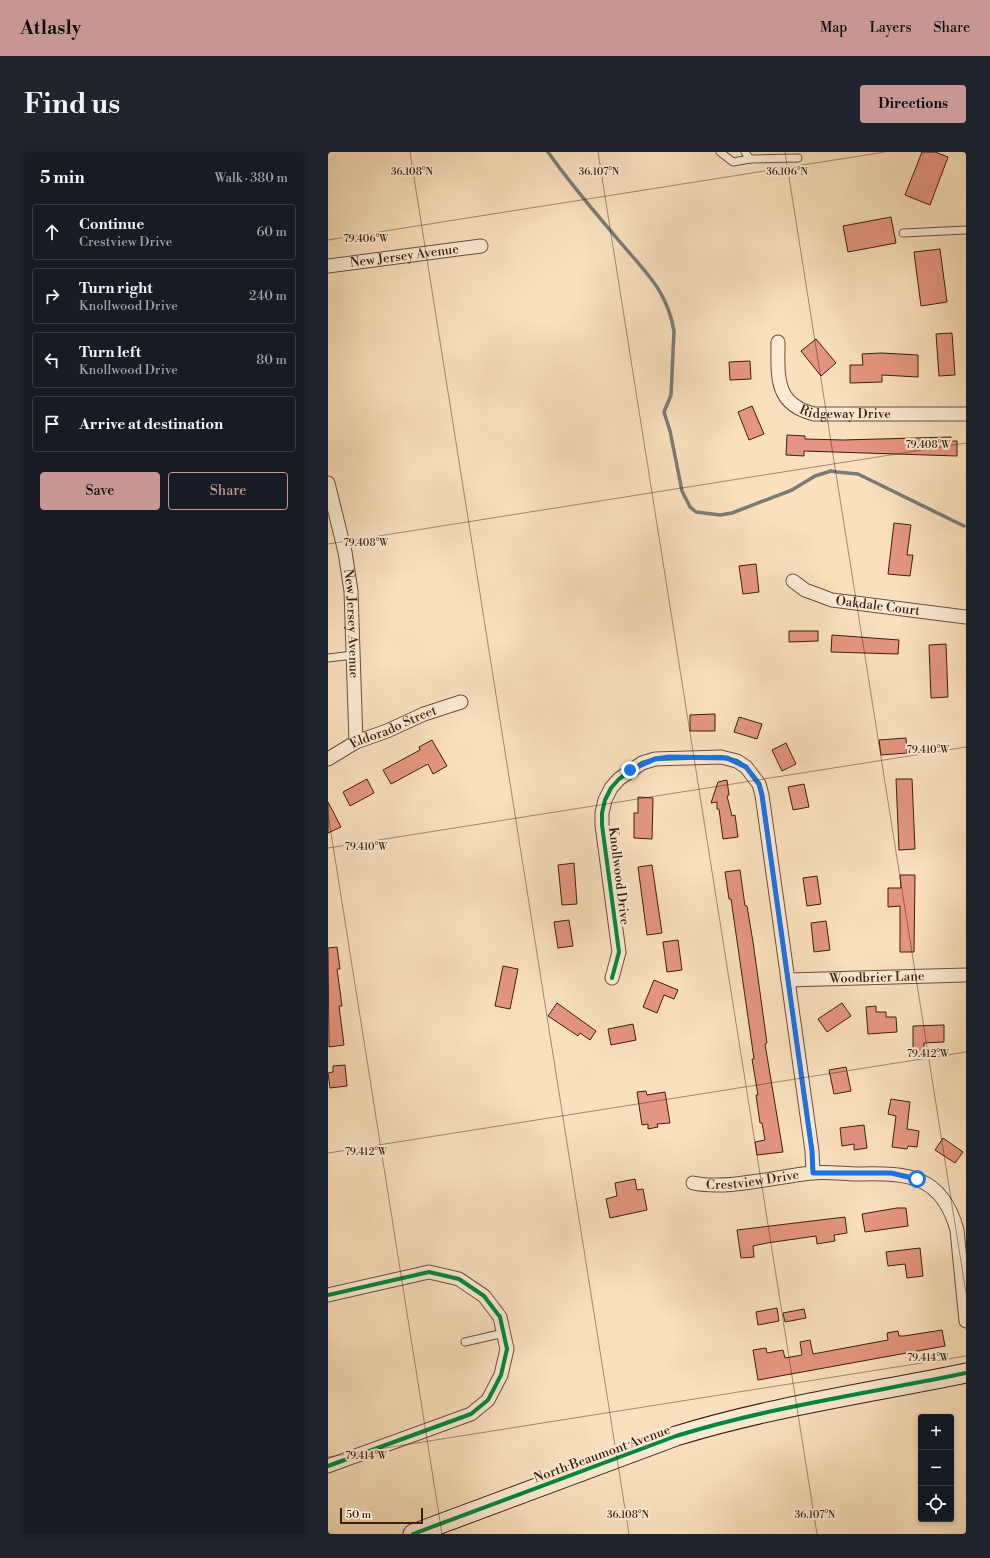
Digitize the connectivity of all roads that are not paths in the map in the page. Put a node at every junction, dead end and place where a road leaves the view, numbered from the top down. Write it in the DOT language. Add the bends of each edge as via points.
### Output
graph roads {
  1 [pos="720,152"];
  2 [pos="744,152"];
  3 [pos="798,158"];
  4 [pos="750,159"];
  5 [pos="966,230"];
  6 [pos="903,233"];
  7 [pos="481,246"];
  8 [pos="328,266"];
  9 [pos="778,342"];
  10 [pos="966,414"];
  11 [pos="328,484"];
  12 [pos="793,581"];
  13 [pos="966,617"];
  14 [pos="353,655"];
  15 [pos="328,658"];
  16 [pos="461,702"];
  17 [pos="356,742"];
  18 [pos="328,759"];
  19 [pos="966,975"];
  20 [pos="612,978"];
  21 [pos="788,980"];
  22 [pos="813,1173"];
  23 [pos="693,1183"];
  24 [pos="328,1295"];
  25 [pos="966,1321"];
  26 [pos="504,1333"];
  27 [pos="465,1342"];
  28 [pos="966,1373"];
  29 [pos="328,1466"];
  30 [pos="413,1534"];
  1 -- 4 [label="lane" via="733,162"];
  2 -- 4 [label="lane"];
  3 -- 4 [label="lane"];
  5 -- 6 [label="lane"];
  7 -- 8 [label="street, New Jersey Avenue"];
  9 -- 10 [label="street, Ridgeway Drive" via="778,373 782,391 787,399 804,411 814,414"];
  11 -- 14 [label="street, New Jersey Avenue" via="338,517 348,569"];
  12 -- 13 [label="street, Oakdale Court" via="805,590 832,600"];
  14 -- 15 [label="lane"];
  14 -- 17 [label="street, New Jersey Avenue"];
  16 -- 17 [label="street, Eldorado Street"];
  17 -- 18 [label="street, Eldorado Street"];
  19 -- 21 [label="street, Woodbrier Lane"];
  20 -- 21 [label="street, Knollwood Drive" via="619,952 602,825 605,800 611,788 630,770 655,759 722,757 737,761 746,767 759,784"];
  21 -- 22 [label="street, Knollwood Drive"];
  22 -- 23 [label="street, Crestview Drive" via="716,1186"];
  22 -- 25 [label="street, Crestview Drive" via="904,1175 923,1182 939,1194 953,1217 956,1230"];
  24 -- 26 [label="street" via="429,1272 460,1279 484,1296 500,1317"];
  26 -- 27 [label="lane"];
  26 -- 29 [label="street" via="507,1350 501,1375 488,1400 471,1414"];
  28 -- 30 [label="street, North Beaumont Avenue" via="715,1424 676,1436"];
}
